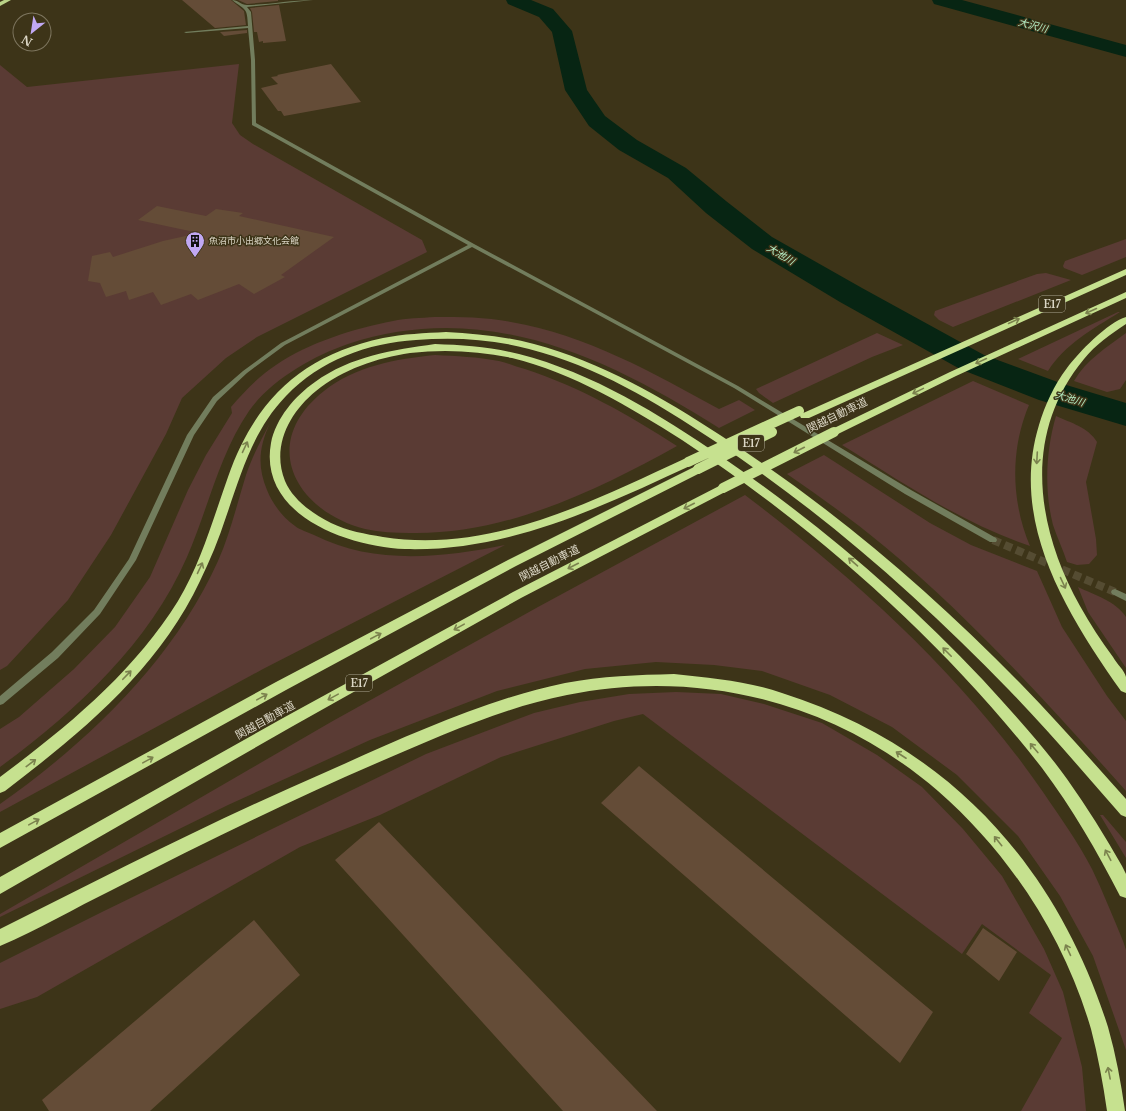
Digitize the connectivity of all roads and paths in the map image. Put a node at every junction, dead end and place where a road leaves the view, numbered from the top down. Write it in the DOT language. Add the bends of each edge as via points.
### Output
graph roads {
  1 [pos="8,0"];
  2 [pos="234,0"];
  3 [pos="311,0"];
  4 [pos="0,4"];
  5 [pos="244,6"];
  6 [pos="250,27"];
  7 [pos="186,32"];
  8 [pos="472,245"];
  9 [pos="1126,272"];
  10 [pos="1126,295"];
  11 [pos="1126,320"];
  12 [pos="693,466"];
  13 [pos="993,540"];
  14 [pos="1115,592"];
  15 [pos="1126,598"];
  16 [pos="1126,687"];
  17 [pos="0,701"];
  18 [pos="0,786"];
  19 [pos="1126,810"];
  20 [pos="0,841"];
  21 [pos="0,886"];
  22 [pos="1126,890"];
  23 [pos="0,938"];
  24 [pos="1116,1111"];
  1 -- 4 [label="highway"];
  2 -- 5 [label="street"];
  3 -- 5 [label="street"];
  5 -- 6 [label="street" via="249,12"];
  6 -- 7 [label="street"];
  6 -- 8 [label="street" via="254,124"];
  8 -- 13 [label="street" via="736,387 908,492"];
  8 -- 17 [label="street" via="283,344 245,372 215,399 191,435 132,560 98,612 55,655"];
  12 -- 9 [label="highway, 関越自動車道 / E17, one-way, bridge" via="802,414"];
  10 -- 21 [label="highway, 関越自動車道 / E17, one-way, bridge" via="834,432 504,602"];
  11 -- 16 [label="highway, one-way" via="1100,338 1081,356 1054,397 1037,450 1035,487 1041,524 1054,563 1078,613"];
  20 -- 12 [label="highway, 関越自動車道 / E17, one-way" via="281,686"];
  22 -- 12 [label="highway, one-way" via="1103,846 1037,752 924,628 853,562 771,497 672,429 608,392 551,367 503,354 460,348 399,352 348,368 324,380 295,406 284,421 275,452 275,467 280,483 304,512 348,535 377,542 407,545 441,544 514,532 588,507"];
  14 -- 15 [label="street"];
  18 -- 19 [label="highway, one-way" via="37,758 100,703 162,634 182,605 209,549 248,440 278,398 303,375 344,353 391,339 441,334 472,335 511,341 537,347 590,366 674,409 754,462 833,520 951,624 1019,691"];
  24 -- 23 [label="highway, one-way" via="1104,1045 1088,994 1067,946 1013,860 983,823 942,785 912,762 874,737 836,717 754,690 716,683 680,679 603,682 563,690 471,718 323,780 223,826"];
}
